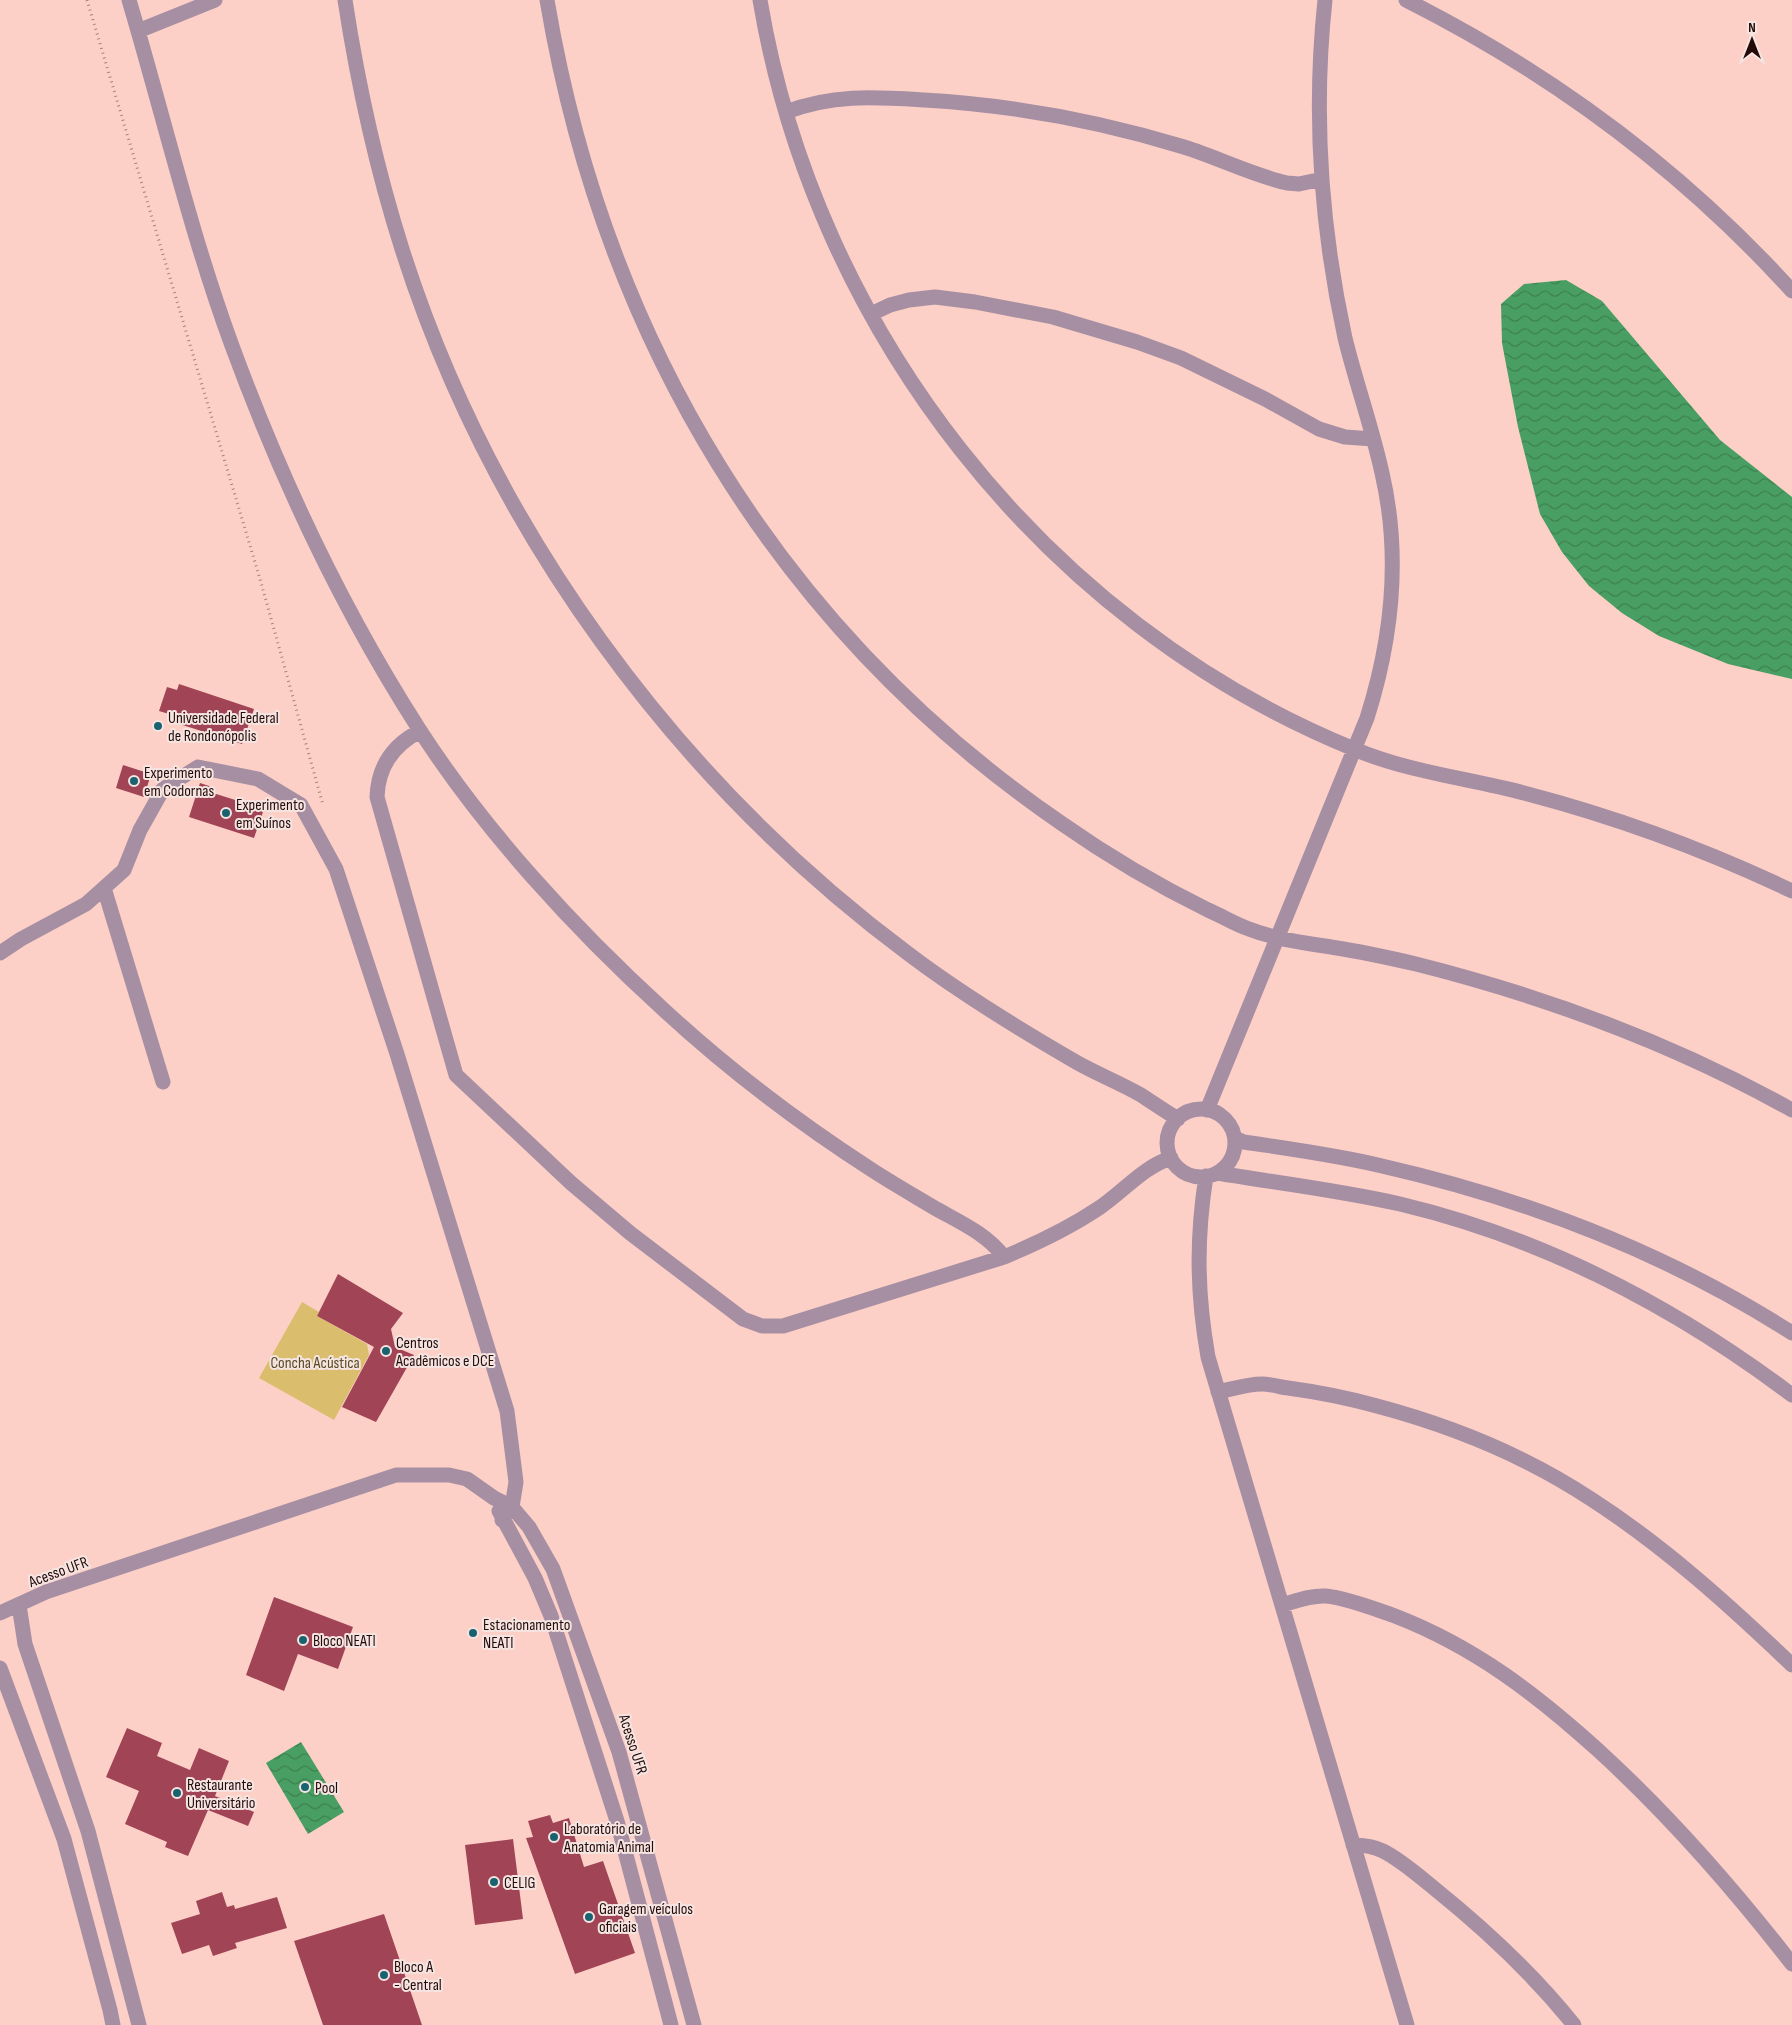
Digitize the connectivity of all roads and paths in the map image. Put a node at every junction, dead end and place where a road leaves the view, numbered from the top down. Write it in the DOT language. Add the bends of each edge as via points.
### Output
graph roads {
  1 [pos="87,0"];
  2 [pos="129,0"];
  3 [pos="215,0"];
  4 [pos="345,0"];
  5 [pos="547,0"];
  6 [pos="760,0"];
  7 [pos="1325,0"];
  8 [pos="1406,0"];
  9 [pos="138,31"];
  10 [pos="786,112"];
  11 [pos="1322,179"];
  12 [pos="1792,291"];
  13 [pos="871,314"];
  14 [pos="1373,439"];
  15 [pos="420,731"];
  16 [pos="1355,750"];
  17 [pos="323,806"];
  18 [pos="104,888"];
  19 [pos="1792,891"];
  20 [pos="1277,938"];
  21 [pos="0,954"];
  22 [pos="163,1082"];
  23 [pos="1207,1110"];
  24 [pos="1792,1110"];
  25 [pos="1178,1119"];
  26 [pos="1235,1138"];
  27 [pos="1171,1158"];
  28 [pos="1212,1175"];
  29 [pos="1004,1257"];
  30 [pos="1792,1332"];
  31 [pos="1218,1392"];
  32 [pos="1792,1395"];
  33 [pos="494,1498"];
  34 [pos="512,1507"];
  35 [pos="502,1520"];
  36 [pos="553,1569"];
  37 [pos="535,1578"];
  38 [pos="1282,1605"];
  39 [pos="6,1608"];
  40 [pos="1792,1665"];
  41 [pos="0,1668"];
  42 [pos="1353,1844"];
  43 [pos="659,1894"];
  44 [pos="639,1904"];
  45 [pos="1792,1964"];
  46 [pos="113,2025"];
  47 [pos="139,2025"];
  48 [pos="671,2025"];
  49 [pos="694,2025"];
  50 [pos="1407,2025"];
  51 [pos="1574,2025"];
  1 -- 17 [label="path" via="260,579"];
  2 -- 9 [label="street"];
  3 -- 9 [label="street"];
  4 -- 25 [label="street" via="366,120 383,186 403,251 448,370 516,508 577,607 622,670 709,774 791,855 856,913 973,999"];
  5 -- 20 [label="street" via="581,152 614,253 644,327 671,383 724,475 807,590 847,637 929,719 1032,803 1136,871 1247,928"];
  6 -- 10 [label="street"];
  7 -- 11 [label="street" via="1320,71"];
  8 -- 12 [label="street" via="1533,72 1620,134 1679,181"];
  9 -- 15 [label="street" via="205,267 258,415 324,559"];
  10 -- 11 [label="street" via="822,100 852,98 938,100 994,106 1090,122 1137,134 1287,183"];
  10 -- 13 [label="street" via="798,156 824,222"];
  11 -- 14 [label="street" via="1342,321"];
  13 -- 14 [label="street" via="890,305 935,297 1053,317 1181,358 1319,429 1345,437"];
  13 -- 16 [label="street" via="915,387 965,457 1038,539 1078,576 1163,645 1209,675 1264,707"];
  14 -- 16 [label="street" via="1388,509 1392,580 1385,652 1375,694"];
  15 -- 29 [label="street" via="456,782 535,879 583,932 666,1012 810,1128 872,1170 985,1236"];
  15 -- 29 [label="street" via="389,755 379,776 377,797 456,1075 556,1170 686,1277 743,1319 762,1326 783,1326"];
  16 -- 19 [label="street" via="1408,768 1522,792 1633,826 1705,852"];
  16 -- 20 [label="street"];
  18 -- 21 [label="street" via="86,904"];
  18 -- 22 [label="street"];
  18 -- 34 [label="street" via="124,870 140,830 163,789 198,767 258,779 301,805 336,869 397,1054 507,1412 516,1482"];
  20 -- 23 [label="street"];
  20 -- 24 [label="street" via="1408,962 1537,998 1661,1046"];
  23 -- 25 [label="street" via="1186,1113"];
  23 -- 26 [label="street" via="1226,1119"];
  25 -- 27 [label="street" via="1168,1138"];
  26 -- 28 [label="street" via="1232,1159"];
  26 -- 30 [label="street" via="1381,1166 1508,1200 1570,1222 1676,1268"];
  27 -- 28 [label="street" via="1186,1173"];
  27 -- 29 [label="street" via="1155,1163 1100,1207 1070,1226"];
  28 -- 31 [label="street" via="1201,1212 1198,1285 1208,1357"];
  28 -- 32 [label="street" via="1349,1193 1401,1204 1504,1236 1553,1255 1657,1306 1714,1340"];
  31 -- 38 [label="street"];
  31 -- 40 [label="street" via="1262,1384 1362,1401 1458,1431 1504,1451 1548,1473 1630,1525 1686,1569"];
  33 -- 34 [label="street, Acesso UFR"];
  33 -- 35 [label="street"];
  33 -- 39 [label="street, Acesso UFR" via="467,1479 449,1475 396,1475"];
  34 -- 35 [label="street"];
  34 -- 36 [label="street, Acesso UFR" via="529,1527"];
  35 -- 37 [label="street"];
  36 -- 37 [label="street"];
  36 -- 43 [label="street, Acesso UFR" via="619,1752"];
  37 -- 44 [label="street" via="551,1616 617,1821"];
  38 -- 42 [label="street"];
  38 -- 45 [label="street" via="1326,1596 1386,1613 1442,1636 1520,1684 1609,1760 1672,1822 1718,1872"];
  39 -- 47 [label="street, Acesso UFR" via="26,1644 88,1831"];
  41 -- 46 [label="street" via="64,1839"];
  42 -- 50 [label="street"];
  42 -- 51 [label="street" via="1383,1851 1466,1914 1534,1979"];
  43 -- 44 [label="street"];
  43 -- 49 [label="street, Acesso UFR"];
  44 -- 48 [label="street"];
}
